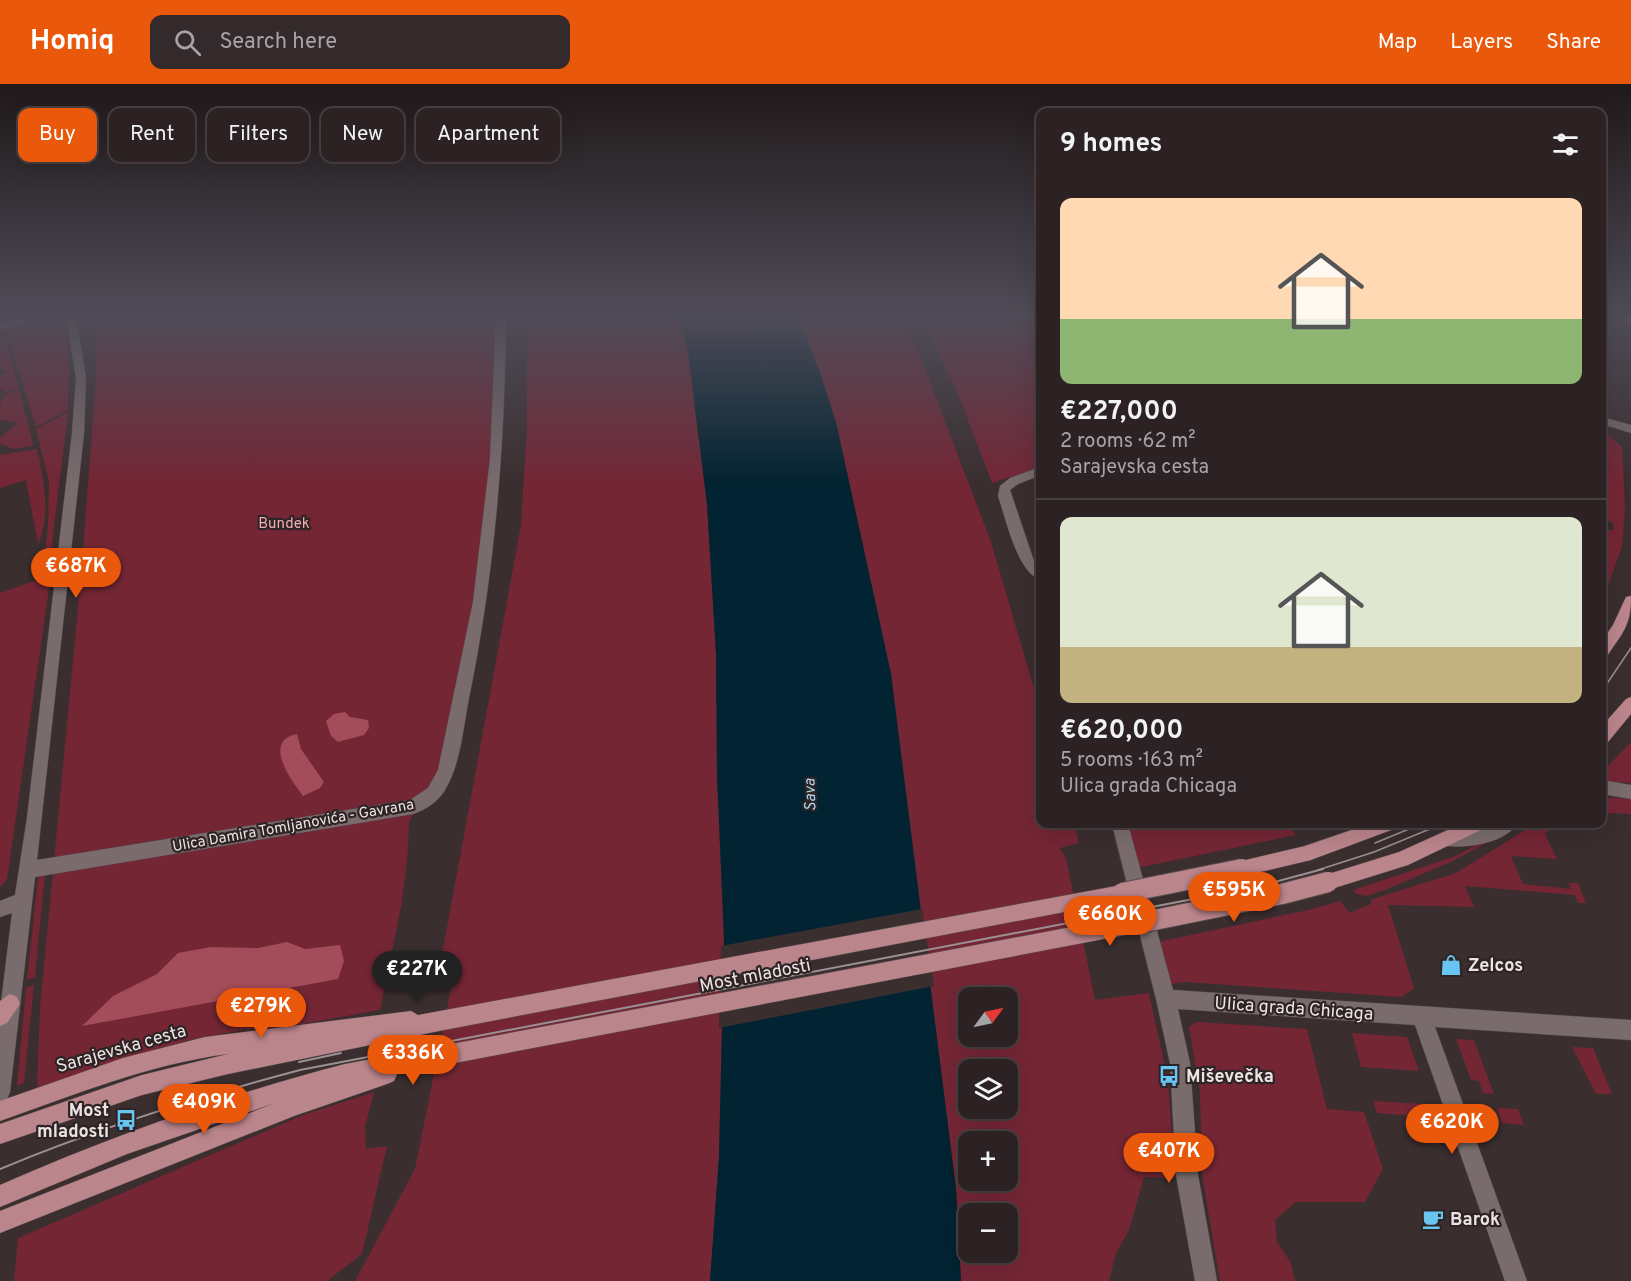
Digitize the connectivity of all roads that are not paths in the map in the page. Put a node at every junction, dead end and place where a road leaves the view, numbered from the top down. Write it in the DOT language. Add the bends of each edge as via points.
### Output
graph roads {
  1 [pos="80,372"];
  2 [pos="500,372"];
  3 [pos="1606,422"];
  4 [pos="1606,428"];
  5 [pos="1631,431"];
  6 [pos="1036,473"];
  7 [pos="1036,570"];
  8 [pos="1631,601"];
  9 [pos="1606,646"];
  10 [pos="1631,703"];
  11 [pos="1606,733"];
  12 [pos="1606,788"];
  13 [pos="1631,792"];
  14 [pos="1121,828"];
  15 [pos="1377,828"];
  16 [pos="1469,828"];
  17 [pos="1500,828"];
  18 [pos="1446,839"];
  19 [pos="27,871"];
  20 [pos="23,900"];
  21 [pos="0,909"];
  22 [pos="1166,999"];
  23 [pos="5,1010"];
  24 [pos="1422,1017"];
  25 [pos="444,1020"];
  26 [pos="391,1028"];
  27 [pos="1631,1030"];
  28 [pos="379,1072"];
  29 [pos="0,1092"];
  30 [pos="0,1111"];
  31 [pos="0,1134"];
  32 [pos="0,1196"];
  33 [pos="0,1222"];
  34 [pos="1206,1281"];
  35 [pos="1516,1281"];
  1 -- 19 [label="street" via="78,433"];
  2 -- 19 [label="street, Ulica Damira Tomljanovića - Gavrana" via="492,503 467,676 447,765 429,799 413,807"];
  3 -- 5 [label="street"];
  4 -- 5 [label="street"];
  6 -- 7 [label="street" via="1014,481 1004,489 1004,496 1028,563"];
  8 -- 9 [label="main road"];
  10 -- 11 [label="main road"];
  12 -- 13 [label="street"];
  14 -- 22 [label="street"];
  15 -- 25 [label="main road, Most mladosti, bridge" via="1308,853 1209,877"];
  16 -- 18 [label="main road, Most mladosti"];
  17 -- 18 [label="street" via="1483,837"];
  18 -- 28 [label="main road, Most mladosti, bridge" via="1402,859 1253,901"];
  19 -- 20 [label="street"];
  20 -- 21 [label="street"];
  20 -- 23 [label="street"];
  22 -- 24 [label="street, Ulica grada Chicaga"];
  22 -- 34 [label="street" via="1180,1063 1187,1175"];
  23 -- 29 [label="street"];
  24 -- 27 [label="street, Ulica grada Chicaga"];
  24 -- 35 [label="street"];
  25 -- 26 [label="main road, Sarajevska cesta"];
  26 -- 30 [label="main road, Sarajevska cesta" via="239,1041 170,1054"];
  26 -- 31 [label="main road, Sarajevska cesta" via="142,1085"];
  28 -- 32 [label="main road" via="310,1083 219,1110 130,1141"];
  28 -- 33 [label="main road"];
}
